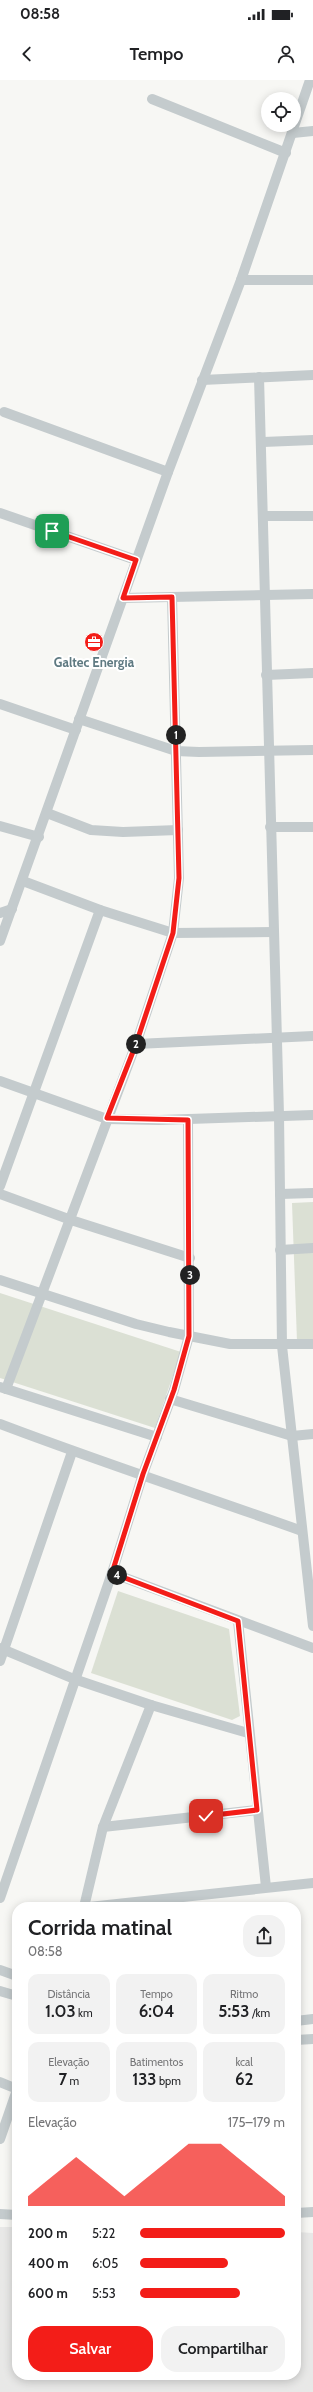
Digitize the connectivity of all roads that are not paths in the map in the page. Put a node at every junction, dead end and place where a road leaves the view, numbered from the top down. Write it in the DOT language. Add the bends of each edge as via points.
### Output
graph roads {
  1 [pos="310,80"];
  2 [pos="152,99"];
  3 [pos="313,131"];
  4 [pos="293,133"];
  5 [pos="286,153"];
  6 [pos="241,280"];
  7 [pos="313,280"];
  8 [pos="313,376"];
  9 [pos="259,377"];
  10 [pos="202,380"];
  11 [pos="4,412"];
  12 [pos="313,440"];
  13 [pos="263,442"];
  14 [pos="168,472"];
  15 [pos="0,513"];
  16 [pos="263,516"];
  17 [pos="313,516"];
  18 [pos="136,560"];
  19 [pos="313,594"];
  20 [pos="264,595"];
  21 [pos="172,597"];
  22 [pos="123,598"];
  23 [pos="313,673"];
  24 [pos="266,675"];
  25 [pos="0,704"];
  26 [pos="79,719"];
  27 [pos="76,730"];
  28 [pos="313,750"];
  29 [pos="176,751"];
  30 [pos="269,751"];
  31 [pos="47,813"];
  32 [pos="0,826"];
  33 [pos="270,827"];
  34 [pos="313,827"];
  35 [pos="178,830"];
  36 [pos="39,837"];
  37 [pos="23,881"];
  38 [pos="12,909"];
  39 [pos="100,910"];
  40 [pos="0,913"];
  41 [pos="273,932"];
  42 [pos="173,933"];
  43 [pos="0,941"];
  44 [pos="313,1036"];
  45 [pos="276,1038"];
  46 [pos="136,1044"];
  47 [pos="0,1081"];
  48 [pos="34,1094"];
  49 [pos="279,1115"];
  50 [pos="313,1115"];
  51 [pos="107,1118"];
  52 [pos="188,1120"];
  53 [pos="0,1186"];
  54 [pos="313,1193"];
  55 [pos="0,1194"];
  56 [pos="280,1194"];
  57 [pos="71,1220"];
  58 [pos="313,1248"];
  59 [pos="280,1250"];
  60 [pos="190,1258"];
  61 [pos="0,1280"];
  62 [pos="40,1293"];
  63 [pos="189,1336"];
  64 [pos="313,1344"];
  65 [pos="282,1346"];
  66 [pos="3,1388"];
  67 [pos="170,1400"];
  68 [pos="0,1424"];
  69 [pos="313,1434"];
  70 [pos="292,1436"];
  71 [pos="157,1437"];
  72 [pos="72,1452"];
  73 [pos="143,1474"];
  74 [pos="302,1531"];
  75 [pos="112,1573"];
  76 [pos="238,1621"];
  77 [pos="313,1626"];
  78 [pos="313,1648"];
  79 [pos="2,1649"];
  80 [pos="0,1660"];
  81 [pos="74,1679"];
  82 [pos="151,1705"];
  83 [pos="248,1733"];
  84 [pos="257,1810"];
  85 [pos="103,1827"];
  86 [pos="0,1867"];
  87 [pos="10,1871"];
  88 [pos="313,1883"];
  89 [pos="266,1887"];
  90 [pos="0,1898"];
  91 [pos="85,1902"];
  92 [pos="133,1902"];
  93 [pos="0,1970"];
  94 [pos="12,1974"];
  95 [pos="0,1991"];
  96 [pos="12,1995"];
  97 [pos="313,2019"];
  98 [pos="301,2020"];
  99 [pos="313,2039"];
  100 [pos="301,2040"];
  101 [pos="0,2082"];
  102 [pos="12,2087"];
  103 [pos="12,2104"];
  104 [pos="0,2140"];
  105 [pos="313,2212"];
  106 [pos="301,2213"];
  107 [pos="0,2214"];
  108 [pos="12,2215"];
  1 -- 4 [label="street"];
  2 -- 5 [label="street"];
  3 -- 4 [label="street"];
  4 -- 5 [label="street"];
  5 -- 6 [label="street"];
  6 -- 7 [label="street"];
  6 -- 10 [label="street"];
  8 -- 9 [label="street"];
  9 -- 10 [label="street"];
  9 -- 13 [label="street"];
  10 -- 14 [label="street"];
  11 -- 14 [label="street"];
  12 -- 13 [label="street"];
  13 -- 16 [label="street"];
  14 -- 18 [label="street"];
  15 -- 18 [label="street"];
  16 -- 17 [label="street"];
  16 -- 20 [label="street"];
  18 -- 22 [label="street"];
  19 -- 20 [label="street"];
  20 -- 21 [label="street"];
  20 -- 24 [label="street"];
  21 -- 22 [label="street"];
  21 -- 29 [label="street"];
  22 -- 26 [label="street"];
  23 -- 24 [label="street"];
  24 -- 30 [label="street"];
  25 -- 27 [label="street"];
  26 -- 27 [label="street"];
  26 -- 29 [label="street"];
  27 -- 31 [label="street"];
  28 -- 30 [label="street"];
  29 -- 30 [label="street"];
  29 -- 35 [label="street"];
  30 -- 33 [label="street"];
  31 -- 35 [label="street" via="91,830"];
  31 -- 36 [label="street"];
  32 -- 36 [label="street"];
  33 -- 34 [label="street"];
  33 -- 41 [label="street"];
  35 -- 42 [label="street" via="179,878"];
  36 -- 37 [label="street"];
  37 -- 38 [label="street"];
  37 -- 39 [label="street"];
  38 -- 40 [label="street"];
  38 -- 43 [label="street"];
  39 -- 42 [label="street"];
  39 -- 48 [label="street"];
  41 -- 42 [label="street"];
  41 -- 45 [label="street"];
  42 -- 46 [label="street"];
  44 -- 45 [label="street"];
  45 -- 46 [label="street"];
  45 -- 49 [label="street"];
  46 -- 51 [label="street"];
  47 -- 48 [label="street"];
  48 -- 51 [label="street"];
  48 -- 53 [label="street"];
  49 -- 50 [label="street"];
  49 -- 52 [label="street"];
  49 -- 56 [label="street"];
  51 -- 52 [label="street"];
  51 -- 57 [label="street"];
  52 -- 60 [label="street"];
  54 -- 56 [label="street"];
  55 -- 57 [label="street"];
  56 -- 59 [label="street"];
  57 -- 60 [label="street"];
  57 -- 62 [label="street"];
  58 -- 59 [label="street"];
  59 -- 65 [label="street"];
  60 -- 63 [label="street"];
  61 -- 62 [label="street"];
  62 -- 63 [label="street" via="136,1324"];
  62 -- 66 [label="street"];
  63 -- 65 [label="street" via="230,1344"];
  63 -- 67 [label="street"];
  64 -- 65 [label="street"];
  65 -- 70 [label="street"];
  66 -- 71 [label="street"];
  67 -- 70 [label="street"];
  67 -- 71 [label="street"];
  68 -- 72 [label="street"];
  69 -- 70 [label="street"];
  70 -- 74 [label="street"];
  71 -- 73 [label="street"];
  72 -- 73 [label="street"];
  72 -- 79 [label="street"];
  73 -- 74 [label="street"];
  73 -- 75 [label="street"];
  74 -- 77 [label="street"];
  75 -- 76 [label="street"];
  75 -- 81 [label="street"];
  76 -- 78 [label="street"];
  76 -- 83 [label="street"];
  79 -- 80 [label="street"];
  79 -- 81 [label="street"];
  81 -- 82 [label="street"];
  81 -- 87 [label="street"];
  82 -- 83 [label="street"];
  82 -- 85 [label="street"];
  83 -- 84 [label="street"];
  84 -- 85 [label="street"];
  84 -- 89 [label="street"];
  85 -- 91 [label="street"];
  86 -- 87 [label="street"];
  87 -- 90 [label="street"];
  88 -- 89 [label="street"];
  89 -- 92 [label="street"];
  93 -- 94 [label="street"];
  95 -- 96 [label="street"];
  97 -- 98 [label="street"];
  99 -- 100 [label="street"];
  101 -- 102 [label="street"];
  103 -- 104 [label="street"];
  105 -- 106 [label="street"];
  107 -- 108 [label="street"];
}
